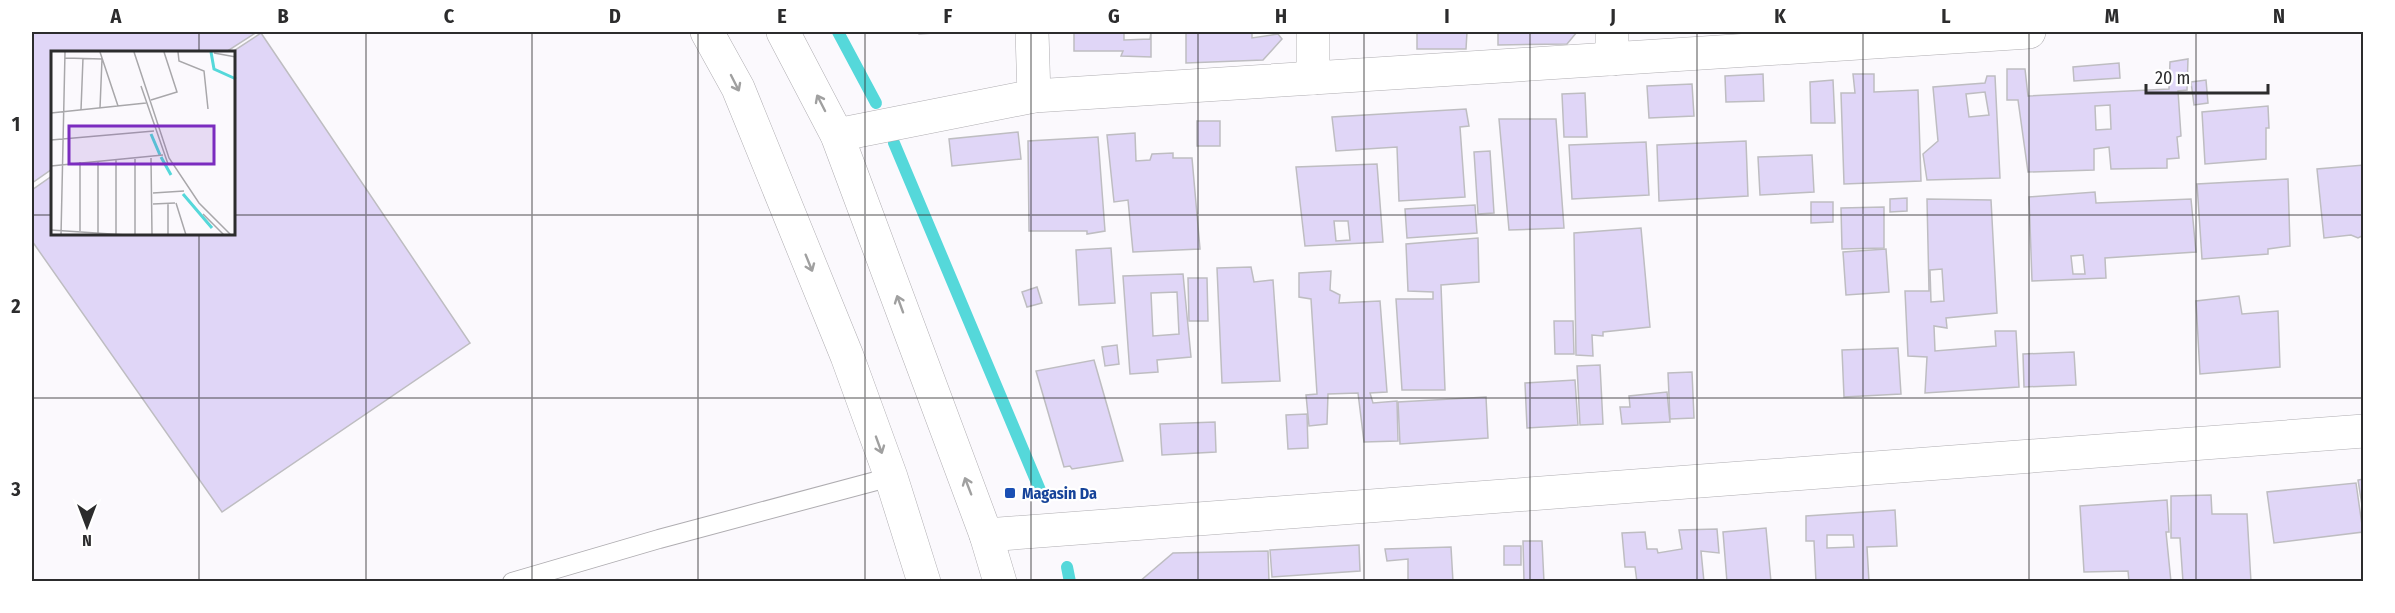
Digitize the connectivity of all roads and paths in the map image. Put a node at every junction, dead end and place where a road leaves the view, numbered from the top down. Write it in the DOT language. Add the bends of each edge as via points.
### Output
graph roads {
  1 [pos="707,32"];
  2 [pos="783,32"];
  3 [pos="1032,32"];
  4 [pos="1313,32"];
  5 [pos="2030,32"];
  6 [pos="1909,35"];
  7 [pos="1612,45"];
  8 [pos="1313,78"];
  9 [pos="1034,96"];
  10 [pos="837,135"];
  11 [pos="2364,431"];
  12 [pos="891,477"];
  13 [pos="986,535"];
  14 [pos="512,582"];
  15 [pos="924,582"];
  16 [pos="1000,582"];
  1 -- 12 [label="main road, one-way" via="738,88 847,356"];
  10 -- 2 [label="main road, one-way"];
  3 -- 9 [label="main road"];
  4 -- 8 [label="main road"];
  5 -- 6 [label="main road"];
  6 -- 7 [label="main road"];
  7 -- 8 [label="main road"];
  8 -- 9 [label="main road"];
  9 -- 10 [label="main road"];
  13 -- 10 [label="main road, one-way"];
  11 -- 13 [label="main road"];
  12 -- 14 [label="lane"];
  12 -- 15 [label="main road"];
  13 -- 16 [label="main road"];
}
